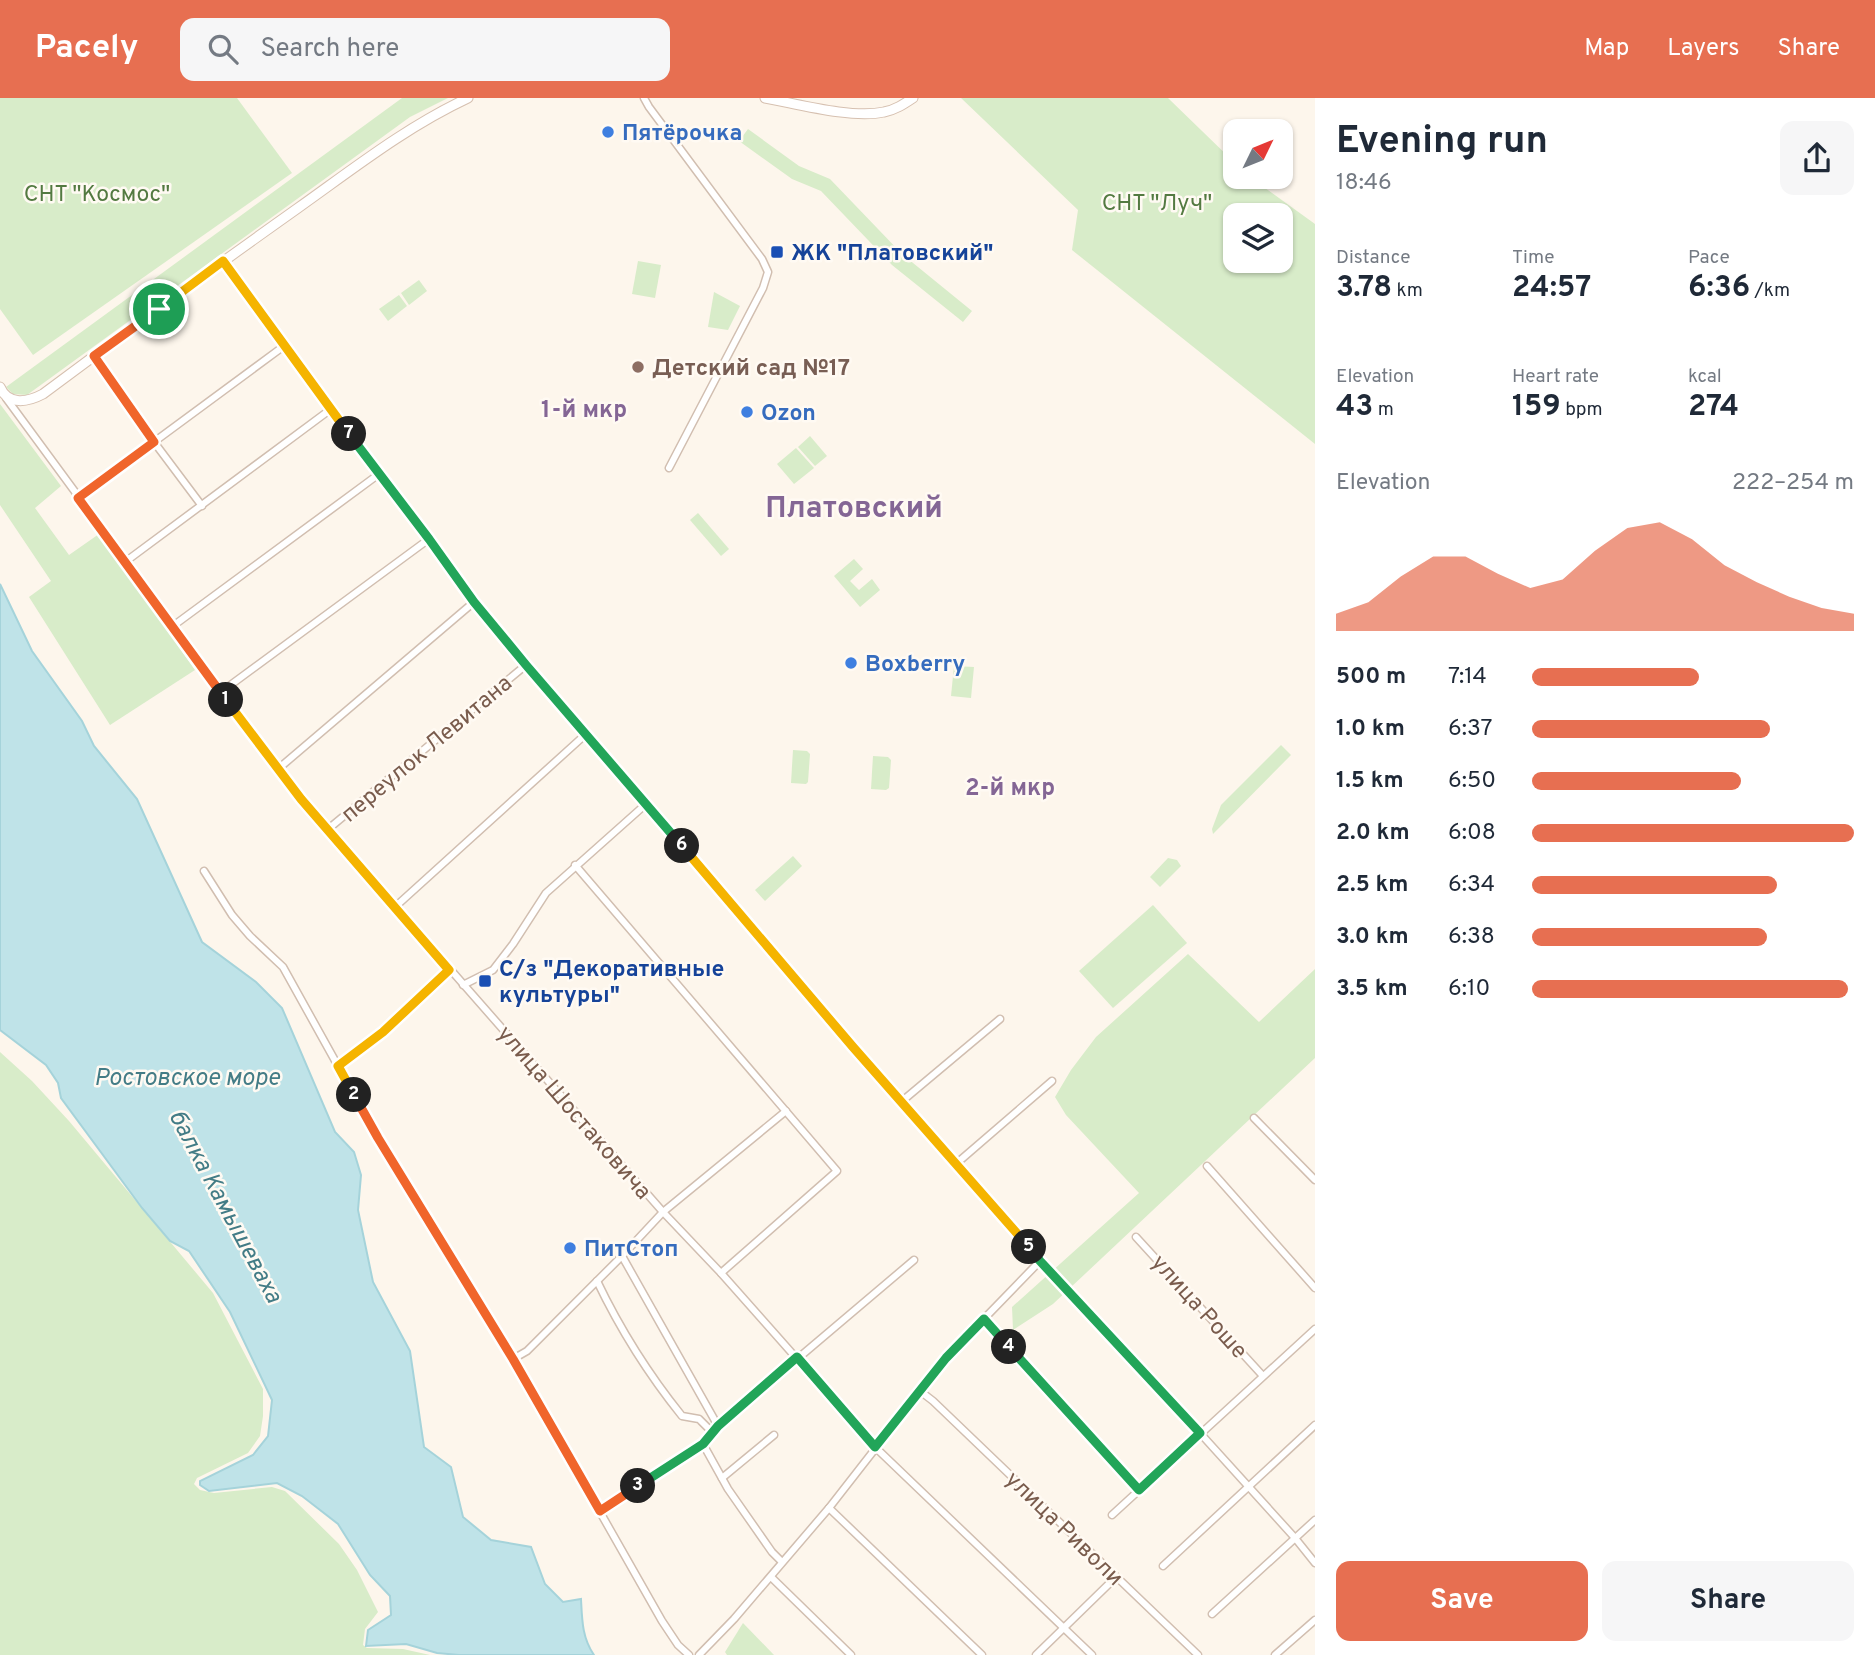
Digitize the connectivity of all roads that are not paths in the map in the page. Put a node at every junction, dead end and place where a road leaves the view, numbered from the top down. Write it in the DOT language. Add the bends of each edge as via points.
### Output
graph roads {
  1 [pos="468,98"];
  2 [pos="644,98"];
  3 [pos="765,98"];
  4 [pos="913,98"];
  5 [pos="223,261"];
  6 [pos="284,346"];
  7 [pos="94,356"];
  8 [pos="1,390"];
  9 [pos="331,409"];
  10 [pos="154,442"];
  11 [pos="669,468"];
  12 [pos="379,474"];
  13 [pos="78,498"];
  14 [pos="202,506"];
  15 [pos="429,539"];
  16 [pos="125,562"];
  17 [pos="474,602"];
  18 [pos="173,626"];
  19 [pos="526,665"];
  20 [pos="221,692"];
  21 [pos="586,734"];
  22 [pos="278,769"];
  23 [pos="646,804"];
  24 [pos="327,830"];
  25 [pos="575,865"];
  26 [pos="204,871"];
  27 [pos="395,907"];
  28 [pos="449,970"];
  29 [pos="463,985"];
  30 [pos="1000,1019"];
  31 [pos="338,1066"];
  32 [pos="1052,1081"];
  33 [pos="901,1102"];
  34 [pos="786,1111"];
  35 [pos="1254,1118"];
  36 [pos="957,1163"];
  37 [pos="1207,1166"];
  38 [pos="1315,1180"];
  39 [pos="663,1212"];
  40 [pos="1136,1237"];
  41 [pos="622,1256"];
  42 [pos="914,1260"];
  43 [pos="1040,1261"];
  44 [pos="721,1273"];
  45 [pos="597,1281"];
  46 [pos="1315,1288"];
  47 [pos="984,1319"];
  48 [pos="1315,1329"];
  49 [pos="797,1357"];
  50 [pos="513,1359"];
  51 [pos="1263,1376"];
  52 [pos="920,1391"];
  53 [pos="1315,1425"];
  54 [pos="718,1426"];
  55 [pos="712,1433"];
  56 [pos="1200,1433"];
  57 [pos="774,1435"];
  58 [pos="703,1444"];
  59 [pos="875,1447"];
  60 [pos="722,1478"];
  61 [pos="1249,1487"];
  62 [pos="1139,1490"];
  63 [pos="832,1510"];
  64 [pos="600,1511"];
  65 [pos="1111,1515"];
  66 [pos="1315,1520"];
  67 [pos="1295,1538"];
  68 [pos="782,1562"];
  69 [pos="1315,1563"];
  70 [pos="1163,1566"];
  71 [pos="1116,1577"];
  72 [pos="774,1579"];
  73 [pos="1212,1614"];
  74 [pos="1315,1620"];
  75 [pos="1064,1627"];
  76 [pos="689,1655"];
  77 [pos="699,1655"];
  78 [pos="851,1655"];
  79 [pos="982,1655"];
  80 [pos="1036,1655"];
  81 [pos="1093,1655"];
  82 [pos="1198,1655"];
  83 [pos="1275,1655"];
  1 -- 5 [label="main road" via="402,134"];
  2 -- 11 [label="street" via="768,272"];
  3 -- 4 [label="main road" via="874,114"];
  5 -- 6 [label="street"];
  5 -- 7 [label="main road"];
  6 -- 9 [label="street"];
  6 -- 10 [label="street"];
  7 -- 8 [label="main road" via="35,399 21,402"];
  7 -- 10 [label="street"];
  8 -- 13 [label="street, улица Шостаковича"];
  9 -- 12 [label="street"];
  9 -- 14 [label="street"];
  10 -- 13 [label="street"];
  10 -- 14 [label="street"];
  12 -- 15 [label="street"];
  12 -- 18 [label="street"];
  13 -- 16 [label="street, улица Шостаковича"];
  14 -- 16 [label="street"];
  15 -- 17 [label="street"];
  15 -- 20 [label="street"];
  16 -- 18 [label="street, улица Шостаковича"];
  17 -- 19 [label="street"];
  17 -- 22 [label="street"];
  18 -- 20 [label="street, улица Шостаковича"];
  19 -- 21 [label="street"];
  19 -- 24 [label="street, переулок Левитана"];
  20 -- 22 [label="street, улица Шостаковича"];
  21 -- 23 [label="street"];
  21 -- 27 [label="street"];
  22 -- 24 [label="street, улица Шостаковича"];
  23 -- 25 [label="street"];
  23 -- 33 [label="street"];
  24 -- 27 [label="street, улица Шостаковича"];
  25 -- 29 [label="street" via="546,893 493,970"];
  25 -- 34 [label="street"];
  26 -- 31 [label="street" via="232,915 283,967"];
  27 -- 28 [label="street, улица Шостаковича"];
  28 -- 29 [label="street, улица Шостаковича"];
  28 -- 31 [label="street" via="383,1032"];
  29 -- 39 [label="street, улица Шостаковича"];
  30 -- 33 [label="street"];
  31 -- 50 [label="street"];
  32 -- 36 [label="street"];
  33 -- 36 [label="street"];
  34 -- 39 [label="street"];
  34 -- 44 [label="street" via="837,1171"];
  35 -- 38 [label="street"];
  36 -- 43 [label="street"];
  37 -- 46 [label="street"];
  39 -- 41 [label="street"];
  39 -- 44 [label="street, улица Шостаковича"];
  40 -- 51 [label="street, улица Роше"];
  41 -- 45 [label="street"];
  41 -- 54 [label="street"];
  42 -- 49 [label="street"];
  43 -- 47 [label="street"];
  43 -- 56 [label="street"];
  44 -- 49 [label="street, улица Шостаковича"];
  45 -- 50 [label="street" via="527,1351"];
  45 -- 55 [label="street" via="663,1393 682,1416 699,1419"];
  47 -- 52 [label="street"];
  47 -- 62 [label="street"];
  48 -- 51 [label="street"];
  49 -- 54 [label="street"];
  49 -- 59 [label="street, улица Шостаковича"];
  50 -- 64 [label="street"];
  51 -- 56 [label="street"];
  52 -- 59 [label="street"];
  52 -- 71 [label="street, улица Риволи"];
  53 -- 61 [label="street"];
  54 -- 55 [label="street"];
  55 -- 58 [label="street"];
  56 -- 61 [label="street"];
  56 -- 62 [label="street"];
  57 -- 60 [label="street"];
  58 -- 60 [label="street"];
  58 -- 64 [label="street"];
  59 -- 63 [label="street"];
  59 -- 75 [label="street, улица Шостаковича"];
  60 -- 68 [label="street"];
  61 -- 67 [label="street"];
  61 -- 70 [label="street"];
  62 -- 65 [label="street"];
  63 -- 68 [label="street"];
  63 -- 79 [label="street"];
  64 -- 76 [label="street" via="671,1635"];
  66 -- 67 [label="street"];
  67 -- 69 [label="street"];
  67 -- 73 [label="street"];
  68 -- 72 [label="street"];
  71 -- 75 [label="street"];
  71 -- 82 [label="street, улица Риволи"];
  72 -- 77 [label="street"];
  72 -- 78 [label="street"];
  74 -- 83 [label="street"];
  75 -- 80 [label="street"];
  75 -- 81 [label="street, улица Шостаковича"];
}
